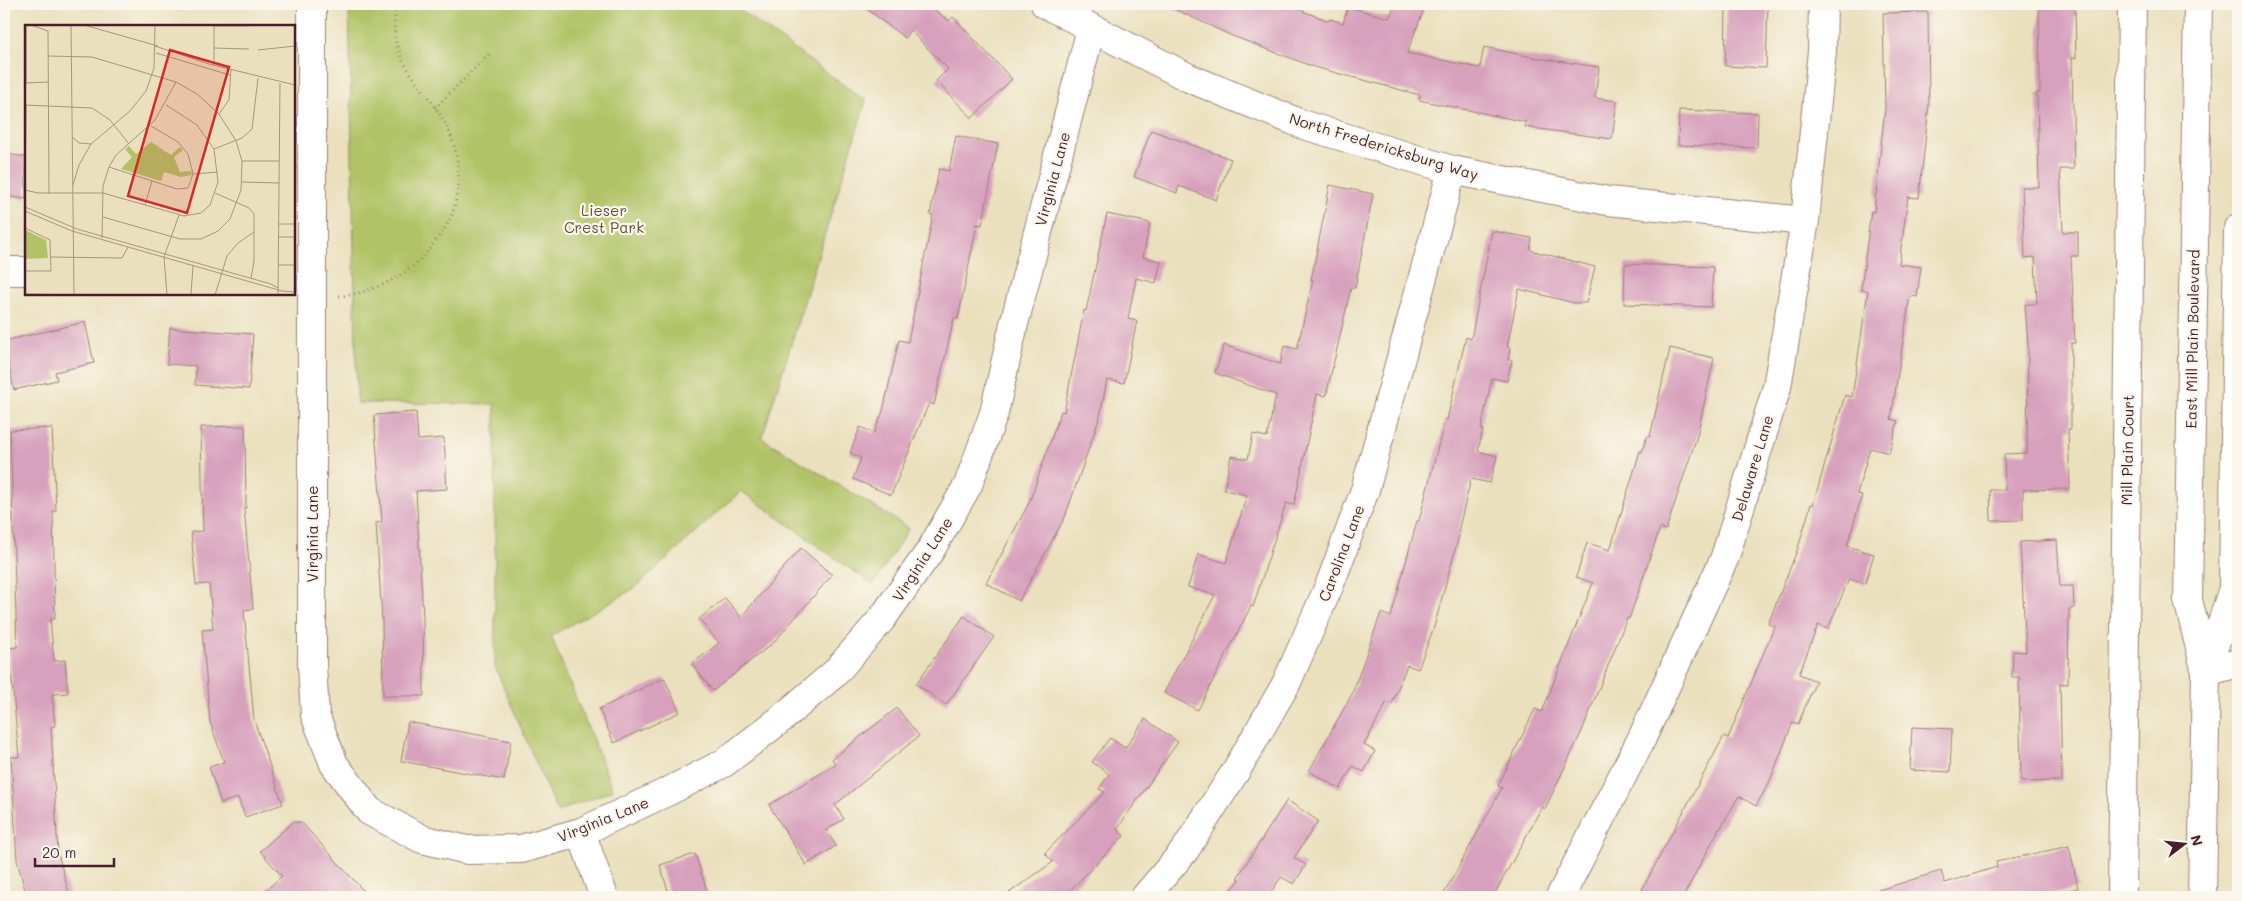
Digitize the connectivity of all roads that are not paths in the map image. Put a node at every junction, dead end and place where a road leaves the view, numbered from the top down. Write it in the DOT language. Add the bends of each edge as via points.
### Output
graph roads {
  1 [pos="312,4"];
  2 [pos="1045,4"];
  3 [pos="1823,4"];
  4 [pos="2132,4"];
  5 [pos="2198,4"];
  6 [pos="1091,29"];
  7 [pos="1452,170"];
  8 [pos="1805,221"];
  9 [pos="2238,228"];
  10 [pos="4,271"];
  11 [pos="25,271"];
  12 [pos="303,274"];
  13 [pos="2238,663"];
  14 [pos="2206,672"];
  15 [pos="581,832"];
  16 [pos="604,897"];
  17 [pos="1145,897"];
  18 [pos="1560,897"];
  19 [pos="2122,897"];
  20 [pos="2202,897"];
  1 -- 12 [label="street, Virginia Lane"];
  2 -- 6 [label="street, North Fredericksburg Way"];
  3 -- 8 [label="street, Delaware Lane" via="1822,51"];
  4 -- 19 [label="street, Mill Plain Court"];
  5 -- 14 [label="street, East Mill Plain Boulevard" via="2188,600"];
  6 -- 7 [label="street, North Fredericksburg Way" via="1189,78 1304,125"];
  6 -- 15 [label="street, Virginia Lane" via="994,413 968,485 930,551 881,620 835,673 780,719 724,763"];
  7 -- 8 [label="street, North Fredericksburg Way" via="1608,201"];
  7 -- 17 [label="street, Carolina Lane" via="1365,490 1330,584 1286,684 1237,769 1185,850"];
  8 -- 18 [label="street, Delaware Lane" via="1777,387 1725,557 1642,738"];
  9 -- 14 [label="street, East Mill Plain Boulevard" via="2233,588"];
  10 -- 11 [label="street"];
  12 -- 15 [label="street, Virginia Lane" via="315,715 334,764 369,811 422,839 467,850 521,848"];
  13 -- 14 [label="street"];
  14 -- 20 [label="street, East Mill Plain Boulevard"];
  15 -- 16 [label="street"];
}
